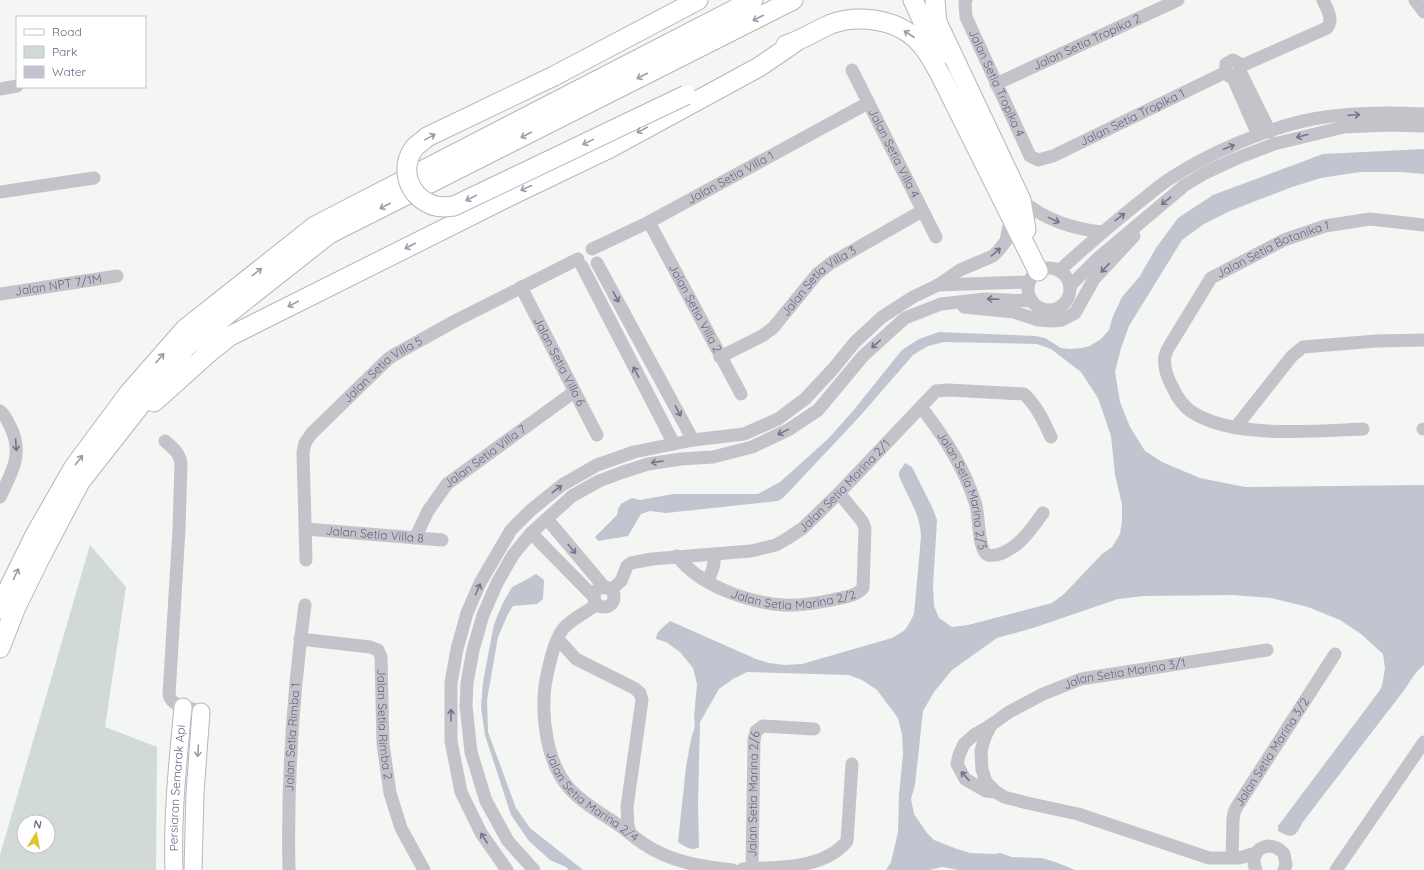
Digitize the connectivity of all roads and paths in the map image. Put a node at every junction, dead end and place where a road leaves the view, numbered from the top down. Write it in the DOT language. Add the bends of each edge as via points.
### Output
graph roads {
  1 [pos="698,0"];
  2 [pos="725,0"];
  3 [pos="753,0"];
  4 [pos="793,0"];
  5 [pos="913,0"];
  6 [pos="935,0"];
  7 [pos="966,0"];
  8 [pos="1178,0"];
  9 [pos="1323,0"];
  10 [pos="1414,0"];
  11 [pos="1424,12"];
  12 [pos="797,41"];
  13 [pos="852,70"];
  14 [pos="1235,72"];
  15 [pos="996,84"];
  16 [pos="16,86"];
  17 [pos="0,88"];
  18 [pos="868,103"];
  19 [pos="1424,114"];
  20 [pos="1424,126"];
  21 [pos="1264,133"];
  22 [pos="1038,160"];
  23 [pos="441,161"];
  24 [pos="94,178"];
  25 [pos="0,192"];
  26 [pos="1021,200"];
  27 [pos="922,211"];
  28 [pos="1011,216"];
  29 [pos="1148,216"];
  30 [pos="649,222"];
  31 [pos="1424,225"];
  32 [pos="1026,230"];
  33 [pos="1102,232"];
  34 [pos="936,237"];
  35 [pos="592,249"];
  36 [pos="580,262"];
  37 [pos="597,262"];
  38 [pos="1044,273"];
  39 [pos="117,276"];
  40 [pos="938,285"];
  41 [pos="1070,286"];
  42 [pos="521,287"];
  43 [pos="0,294"];
  44 [pos="1032,301"];
  45 [pos="941,304"];
  46 [pos="1424,340"];
  47 [pos="720,356"];
  48 [pos="574,392"];
  49 [pos="741,394"];
  50 [pos="921,407"];
  51 [pos="0,411"];
  52 [pos="1236,428"];
  53 [pos="1363,430"];
  54 [pos="598,435"];
  55 [pos="1051,437"];
  56 [pos="693,440"];
  57 [pos="165,441"];
  58 [pos="674,444"];
  59 [pos="80,482"];
  60 [pos="839,493"];
  61 [pos="0,496"];
  62 [pos="1043,513"];
  63 [pos="547,519"];
  64 [pos="306,529"];
  65 [pos="531,533"];
  66 [pos="415,538"];
  67 [pos="442,540"];
  68 [pos="715,555"];
  69 [pos="677,556"];
  70 [pos="306,560"];
  71 [pos="708,582"];
  72 [pos="608,589"];
  73 [pos="596,600"];
  74 [pos="305,604"];
  75 [pos="0,609"];
  76 [pos="300,639"];
  77 [pos="556,644"];
  78 [pos="0,648"];
  79 [pos="1267,650"];
  80 [pos="1335,654"];
  81 [pos="576,659"];
  82 [pos="550,663"];
  83 [pos="183,707"];
  84 [pos="201,712"];
  85 [pos="991,725"];
  86 [pos="814,729"];
  87 [pos="1424,742"];
  88 [pos="964,744"];
  89 [pos="981,751"];
  90 [pos="852,764"];
  91 [pos="996,792"];
  92 [pos="627,807"];
  93 [pos="606,817"];
  94 [pos="630,833"];
  95 [pos="1256,853"];
  96 [pos="1235,858"];
  97 [pos="1256,868"];
  98 [pos="1287,868"];
  99 [pos="752,869"];
  100 [pos="174,870"];
  101 [pos="193,870"];
  102 [pos="289,870"];
  103 [pos="424,870"];
  104 [pos="507,870"];
  105 [pos="534,870"];
  106 [pos="734,870"];
  107 [pos="1336,870"];
  12 -- 1 [label="highway, one-way, bridge" via="757,56 686,94 454,206 431,205 414,193 409,183 407,163 415,147 427,138 554,76"];
  2 -- 23 [label="highway" via="538,96 462,140"];
  3 -- 23 [label="highway"];
  4 -- 59 [label="highway, one-way" via="329,234 186,347"];
  5 -- 32 [label="highway" via="975,131"];
  6 -- 26 [label="highway" via="937,22"];
  7 -- 15 [label="street, Jalan Setia Tropika 4" via="966,17"];
  8 -- 15 [label="street, Jalan Setia Tropika 2"];
  9 -- 14 [label="street, Jalan Setia Tropika 1" via="1330,19 1327,28"];
  10 -- 11 [label="street"];
  28 -- 12 [label="highway, one-way" via="941,76 928,52 915,38 891,25 862,19 831,24"];
  12 -- 59 [label="highway, one-way" via="759,67 610,148 230,336 155,401"];
  13 -- 18 [label="street, Jalan Setia Villa 4"];
  14 -- 21 [label="street"];
  14 -- 22 [label="street, Jalan Setia Tropika 1" via="1053,156"];
  15 -- 22 [label="street, Jalan Setia Tropika 4" via="1030,156"];
  16 -- 17 [label="street"];
  18 -- 27 [label="street, Jalan Setia Villa 4"];
  18 -- 30 [label="street, Jalan Setia Villa 1"];
  21 -- 19 [label="street, one-way" via="1312,119 1350,114"];
  20 -- 29 [label="street, one-way" via="1344,127 1274,144 1205,173 1185,185"];
  33 -- 21 [label="street, one-way" via="1170,178 1218,152"];
  75 -- 23 [label="highway, one-way" via="35,535 74,467 129,393 185,329 315,226"];
  24 -- 25 [label="street"];
  26 -- 32 [label="highway"];
  26 -- 33 [label="street, one-way" via="1034,210 1060,223"];
  27 -- 34 [label="street, Jalan Setia Villa 4"];
  27 -- 47 [label="street, Jalan Setia Villa 3" via="832,263 817,274 773,328"];
  28 -- 38 [label="highway"];
  40 -- 28 [label="street, one-way" via="960,270 993,256 1006,241"];
  29 -- 41 [label="street" via="1096,259"];
  29 -- 45 [label="street, one-way" via="1133,238 1094,279 1076,312 1062,320 1038,320 1014,312"];
  30 -- 35 [label="street, Jalan Setia Villa 1"];
  30 -- 47 [label="street, Jalan Setia Villa 2"];
  31 -- 52 [label="street, Jalan Setia Botanika 1" via="1370,219 1325,226 1284,240 1211,278 1170,345 1165,356 1166,371 1176,394 1191,412"];
  32 -- 38 [label="highway"];
  33 -- 38 [label="street"];
  35 -- 36 [label="street" via="581,252"];
  35 -- 37 [label="street" via="597,253"];
  36 -- 37 [label="street" via="586,268 590,268"];
  36 -- 42 [label="street, Jalan Setia Villa 5"];
  58 -- 36 [label="street, one-way"];
  37 -- 56 [label="street, one-way"];
  38 -- 40 [label="street"];
  38 -- 41 [label="street" via="1064,275"];
  38 -- 44 [label="street" via="1028,288"];
  39 -- 43 [label="street, Jalan NPT 7/1M"];
  40 -- 56 [label="street" via="882,317 855,342 806,399 778,419 744,434"];
  41 -- 44 [label="street" via="1066,301 1053,309 1045,309"];
  42 -- 48 [label="street, Jalan Setia Villa 6"];
  42 -- 64 [label="street, Jalan Setia Villa 5" via="388,359 310,434 303,452"];
  44 -- 45 [label="street, one-way" via="985,299"];
  45 -- 63 [label="street, one-way" via="905,318 863,356 818,410 788,430 752,447 713,456 648,464 623,472 599,481 572,496"];
  46 -- 52 [label="street" via="1303,347 1292,356"];
  47 -- 49 [label="street, Jalan Setia Villa 2"];
  48 -- 54 [label="street, Jalan Setia Villa 6"];
  48 -- 66 [label="street, Jalan Setia Villa 7" via="447,484 428,511"];
  50 -- 55 [label="street, Jalan Setia Marina 2/1" via="936,391 1024,394 1044,420"];
  50 -- 60 [label="street, Jalan Setia Marina 2/1"];
  50 -- 62 [label="street, Jalan Setia Marina 2/3" via="941,433 960,465 978,513 983,551 988,555 1006,552 1022,541"];
  51 -- 61 [label="street, one-way" via="16,436 17,450 15,466"];
  52 -- 53 [label="street, Jalan Setia Botanika 1" via="1278,432"];
  56 -- 58 [label="street"];
  57 -- 83 [label="street" via="175,450 180,463 179,528 169,685 170,699"];
  104 -- 58 [label="street, one-way" via="481,833 461,792 451,741 451,683 467,613 480,583 511,530 530,510 562,485 597,465 634,452"];
  59 -- 78 [label="highway" via="40,556"];
  60 -- 68 [label="street, Jalan Setia Marina 2/1" via="803,528 776,545 752,551"];
  60 -- 71 [label="street, Jalan Setia Marina 2/2" via="865,528 863,588 860,592 816,603 785,605 749,599"];
  63 -- 65 [label="street"];
  63 -- 72 [label="street, one-way"];
  64 -- 66 [label="street, Jalan Setia Villa 8"];
  64 -- 70 [label="street, Jalan Setia Villa 5"];
  65 -- 73 [label="street"];
  65 -- 105 [label="street" via="513,555 496,583 483,616 473,650 466,706 471,752 486,801 508,841"];
  66 -- 67 [label="street, Jalan Setia Villa 8"];
  68 -- 69 [label="street, Jalan Setia Marina 2/1"];
  68 -- 71 [label="street" via="714,568"];
  69 -- 71 [label="street, Jalan Setia Marina 2/2" via="685,566"];
  69 -- 72 [label="street, Jalan Setia Marina 2/1" via="631,563 627,566 621,581"];
  72 -- 73 [label="street, Jalan Setia Marina 2/1" via="599,589 596,592"];
  73 -- 77 [label="street, Jalan Setia Marina 2/4" via="568,623"];
  74 -- 76 [label="street, Jalan Setia Rimba 1"];
  76 -- 102 [label="street, Jalan Setia Rimba 1" via="290,759"];
  76 -- 103 [label="street, Jalan Setia Rimba 2" via="378,650 381,657 383,744 390,793 401,828"];
  77 -- 81 [label="street"];
  77 -- 82 [label="street, Jalan Setia Marina 2/4"];
  79 -- 85 [label="street, Jalan Setia Marina 3/1" via="1077,680 1043,694"];
  80 -- 96 [label="street, Jalan Setia Marina 3/2" via="1234,813"];
  81 -- 82 [label="street"];
  81 -- 92 [label="street" via="640,693 642,700"];
  82 -- 93 [label="street, Jalan Setia Marina 2/4" via="544,706 552,757 568,787"];
  83 -- 84 [label="street"];
  83 -- 100 [label="main road, Persiaran Semarak Api" via="176,791"];
  84 -- 101 [label="main road, Persiaran Semarak Api, one-way"];
  85 -- 88 [label="street, Jalan Setia Marina 3/1"];
  85 -- 89 [label="street"];
  86 -- 99 [label="street, Jalan Setia Marina 2/6" via="763,726 756,731"];
  87 -- 107 [label="street"];
  88 -- 89 [label="street"];
  91 -- 88 [label="street, one-way" via="986,791 965,779 957,764"];
  89 -- 91 [label="street" via="982,773 986,782"];
  90 -- 99 [label="street, Jalan Setia Marina 2/4" via="847,841 841,848 831,856 811,863"];
  91 -- 96 [label="street" via="1004,797 1078,814 1208,858"];
  92 -- 93 [label="street"];
  92 -- 94 [label="street"];
  93 -- 94 [label="street, Jalan Setia Marina 2/4"];
  94 -- 106 [label="street, Jalan Setia Marina 2/4" via="644,844 675,859 705,867"];
  95 -- 96 [label="street"];
  95 -- 97 [label="street"];
  95 -- 98 [label="street" via="1265,846 1276,846 1284,854"];
  96 -- 97 [label="street" via="1251,863"];
  99 -- 106 [label="street, Jalan Setia Marina 2/4"];
}
